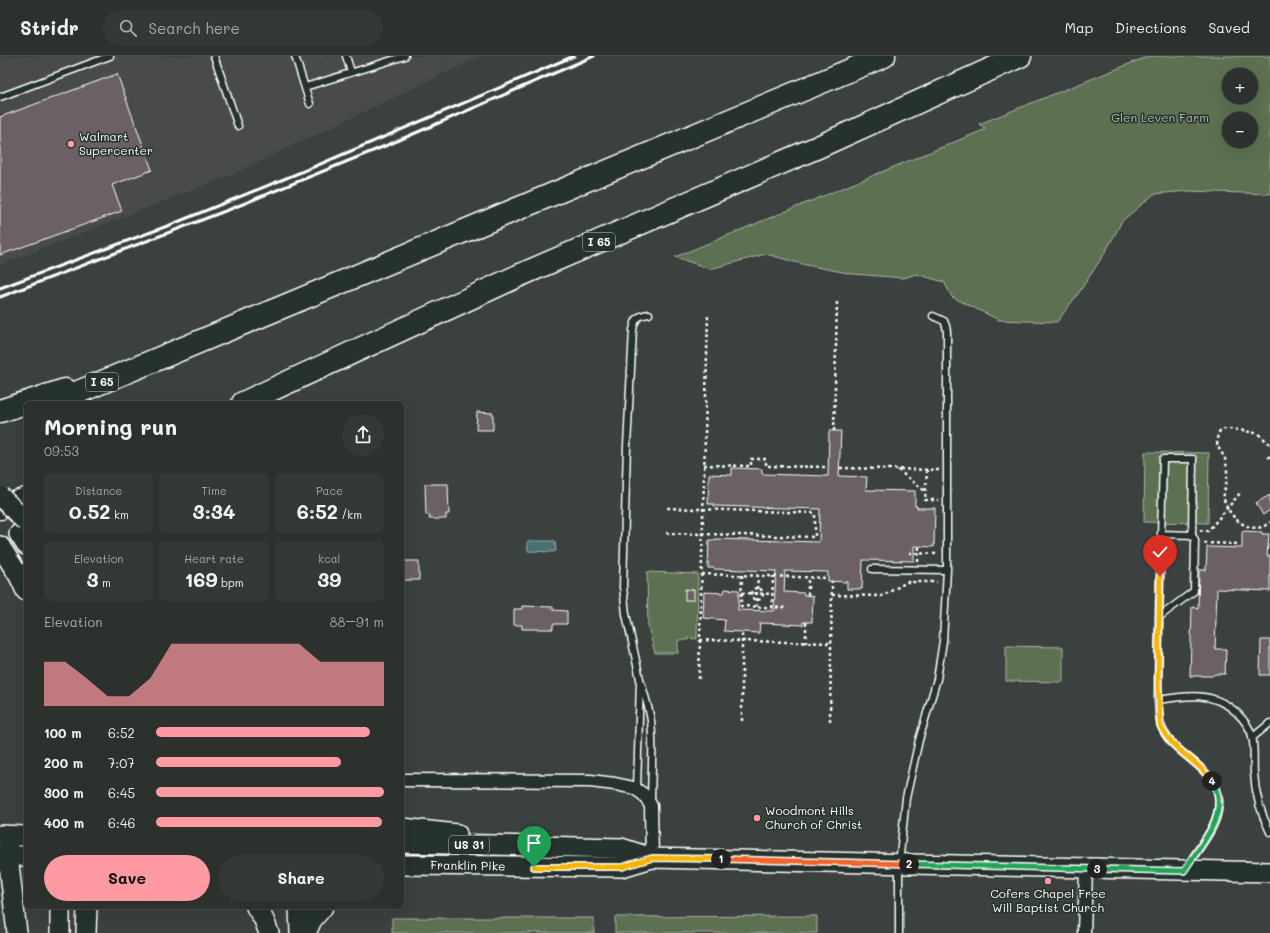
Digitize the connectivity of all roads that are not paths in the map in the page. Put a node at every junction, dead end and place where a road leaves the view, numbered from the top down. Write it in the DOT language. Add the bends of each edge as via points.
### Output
graph roads {
  1 [pos="110,56"];
  2 [pos="214,56"];
  3 [pos="295,56"];
  4 [pos="346,56"];
  5 [pos="405,56"];
  6 [pos="880,56"];
  7 [pos="884,56"];
  8 [pos="1020,56"];
  9 [pos="852,70"];
  10 [pos="352,72"];
  11 [pos="305,87"];
  12 [pos="0,98"];
  13 [pos="310,104"];
  14 [pos="238,126"];
  15 [pos="649,314"];
  16 [pos="933,316"];
  17 [pos="152,361"];
  18 [pos="30,401"];
  19 [pos="57,401"];
  20 [pos="247,401"];
  21 [pos="24,403"];
  22 [pos="0,411"];
  23 [pos="24,415"];
  24 [pos="0,425"];
  25 [pos="0,496"];
  26 [pos="24,499"];
  27 [pos="0,508"];
  28 [pos="1192,532"];
  29 [pos="24,533"];
  30 [pos="1161,534"];
  31 [pos="0,546"];
  32 [pos="872,569"];
  33 [pos="947,570"];
  34 [pos="24,587"];
  35 [pos="1159,617"];
  36 [pos="640,679"];
  37 [pos="1158,700"];
  38 [pos="1270,723"];
  39 [pos="1252,738"];
  40 [pos="404,780"];
  41 [pos="637,790"];
  42 [pos="651,806"];
  43 [pos="404,828"];
  44 [pos="1270,832"];
  45 [pos="11,836"];
  46 [pos="404,843"];
  47 [pos="535,846"];
  48 [pos="11,856"];
  49 [pos="652,858"];
  50 [pos="899,864"];
  51 [pos="404,865"];
  52 [pos="534,867"];
  53 [pos="1086,869"];
  54 [pos="1184,871"];
  55 [pos="1270,872"];
  56 [pos="404,875"];
  57 [pos="60,909"];
  58 [pos="86,909"];
  59 [pos="257,909"];
  60 [pos="299,909"];
  61 [pos="321,909"];
  62 [pos="60,932"];
  63 [pos="86,932"];
  64 [pos="17,933"];
  65 [pos="269,933"];
  66 [pos="300,933"];
  67 [pos="306,933"];
  68 [pos="899,933"];
  69 [pos="1084,933"];
  1 -- 12 [label="lane"];
  2 -- 14 [label="lane"];
  3 -- 11 [label="lane"];
  4 -- 10 [label="lane"];
  5 -- 10 [label="lane"];
  6 -- 9 [label="highway"];
  7 -- 9 [label="highway, I 65"];
  8 -- 20 [label="highway, I 65" via="818,147 518,276"];
  9 -- 17 [label="highway, I 65"];
  10 -- 11 [label="lane"];
  11 -- 13 [label="lane"];
  15 -- 36 [label="lane" via="643,314 634,322 626,446 624,599"];
  16 -- 33 [label="lane" via="944,321 947,328"];
  17 -- 18 [label="highway"];
  17 -- 19 [label="highway, I 65"];
  21 -- 22 [label="highway"];
  23 -- 24 [label="highway"];
  25 -- 29 [label="main road, bridge"];
  26 -- 27 [label="highway"];
  27 -- 29 [label="main road"];
  28 -- 30 [label="lane"];
  28 -- 30 [label="lane" via="1193,459 1163,459"];
  28 -- 35 [label="lane" via="1195,538 1194,591"];
  30 -- 35 [label="lane"];
  31 -- 34 [label="main road"];
  32 -- 33 [label="lane"];
  33 -- 50 [label="lane" via="943,642 938,674 910,773 901,829"];
  35 -- 37 [label="lane"];
  36 -- 41 [label="lane"];
  36 -- 42 [label="lane" via="651,721"];
  37 -- 39 [label="lane" via="1191,696 1217,700 1242,719"];
  37 -- 54 [label="lane" via="1163,732 1207,774 1219,797 1212,827"];
  38 -- 39 [label="lane"];
  39 -- 44 [label="lane" via="1259,804"];
  40 -- 41 [label="street" via="590,781"];
  41 -- 42 [label="street"];
  42 -- 49 [label="street"];
  43 -- 47 [label="main road" via="442,831"];
  45 -- 48 [label="main road"];
  46 -- 47 [label="main road, Franklin Pike / US 31"];
  47 -- 49 [label="main road, Franklin Pike / US 31" via="621,848"];
  48 -- 64 [label="main road"];
  49 -- 50 [label="main road, Franklin Pike / US 31"];
  49 -- 52 [label="main road, Franklin Pike / US 31" via="622,867"];
  50 -- 53 [label="main road, Franklin Pike / US 31"];
  50 -- 68 [label="lane"];
  51 -- 52 [label="main road, Franklin Pike / US 31"];
  52 -- 56 [label="main road"];
  53 -- 54 [label="main road, Franklin Pike / US 31"];
  53 -- 69 [label="street"];
  54 -- 55 [label="main road, Franklin Pike / US 31"];
  57 -- 62 [label="main road"];
  58 -- 63 [label="main road"];
  59 -- 65 [label="main road"];
  60 -- 66 [label="main road"];
  61 -- 67 [label="main road"];
}
